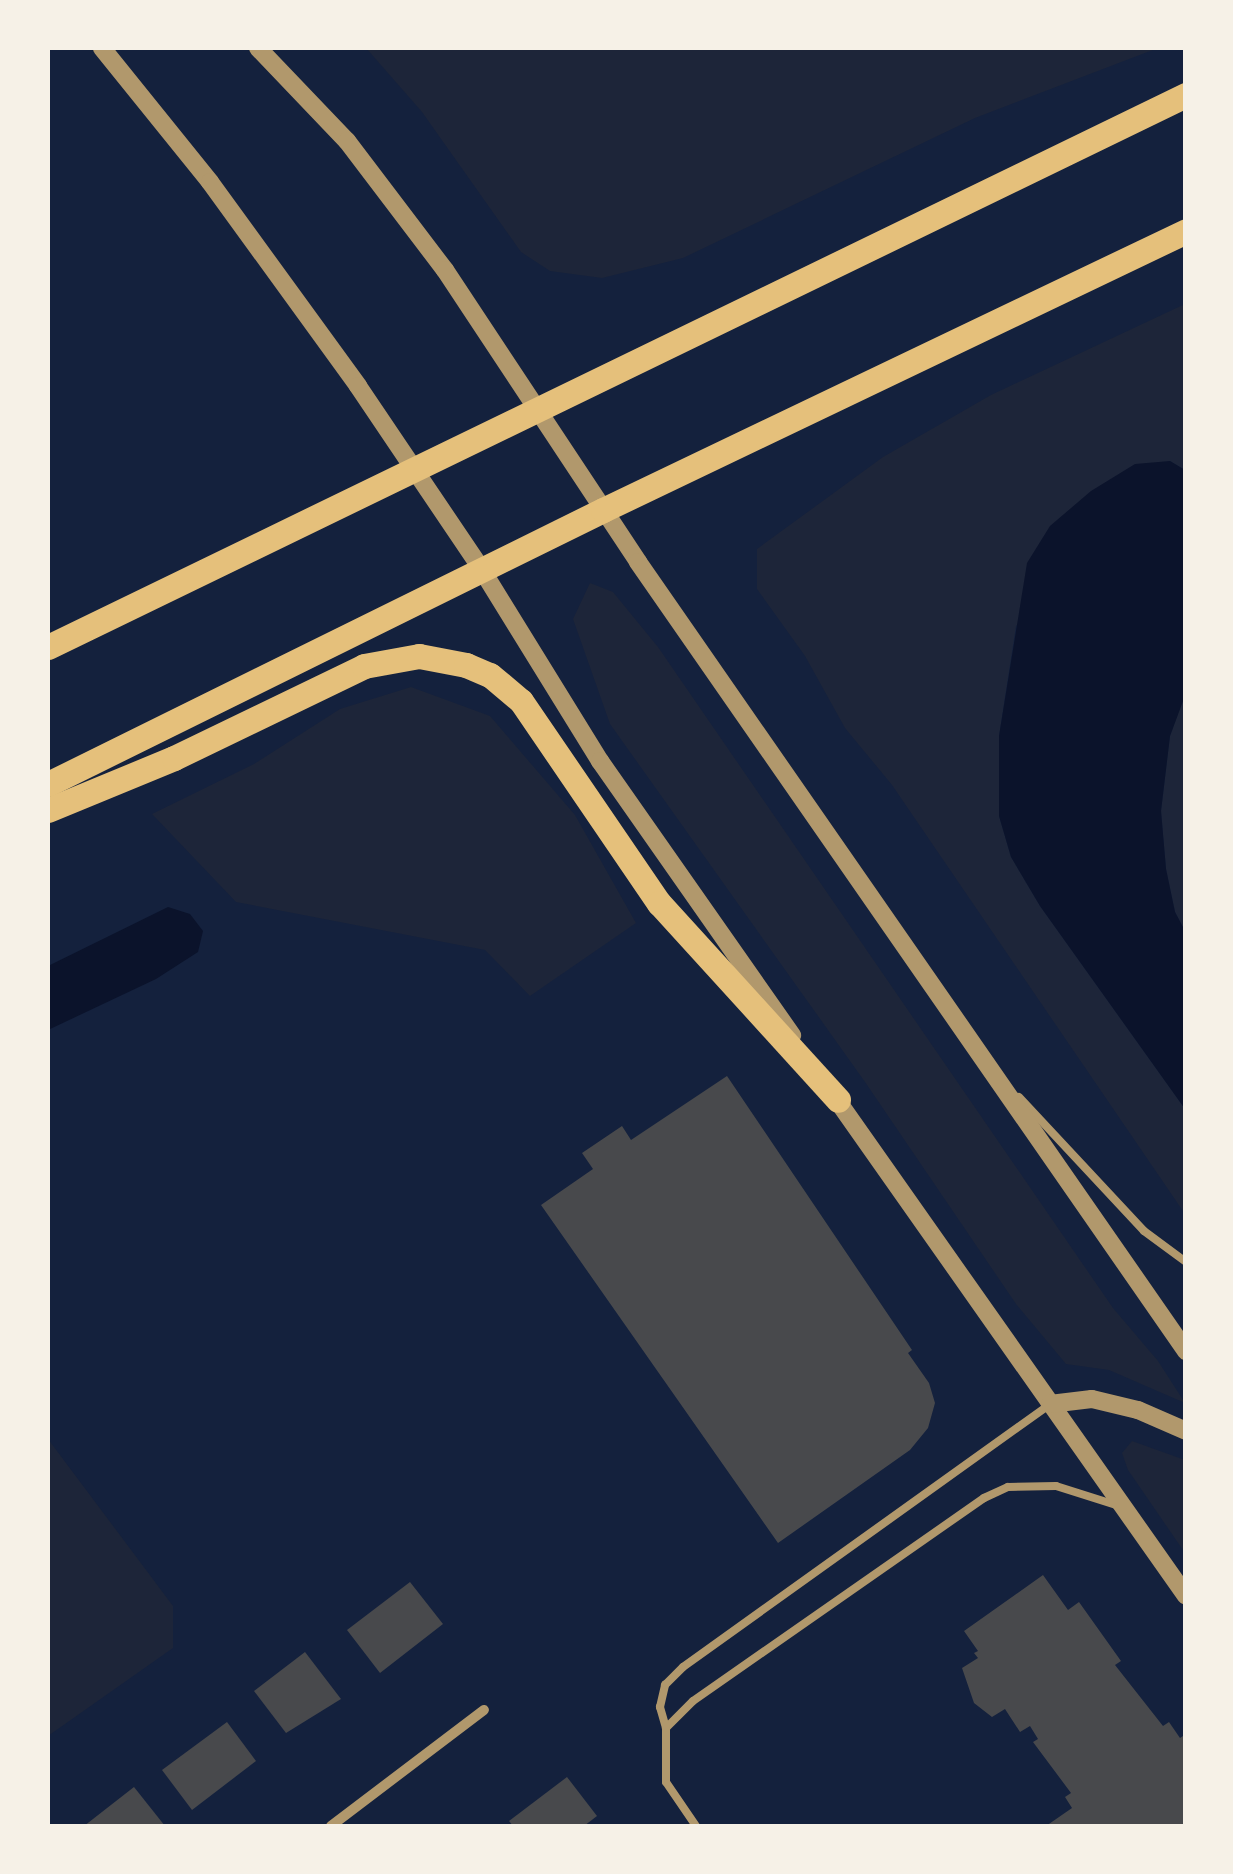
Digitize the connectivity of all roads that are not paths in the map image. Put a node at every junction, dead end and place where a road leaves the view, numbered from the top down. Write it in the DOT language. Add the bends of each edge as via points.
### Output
graph roads {
  1 [pos="102,48"];
  2 [pos="258,48"];
  3 [pos="1186,94"];
  4 [pos="1186,231"];
  5 [pos="536,410"];
  6 [pos="415,469"];
  7 [pos="603,510"];
  8 [pos="482,570"];
  9 [pos="48,647"];
  10 [pos="48,784"];
  11 [pos="48,810"];
  12 [pos="978,1053"];
  13 [pos="838,1100"];
  14 [pos="1186,1262"];
  15 [pos="1186,1351"];
  16 [pos="1050,1404"];
  17 [pos="1186,1431"];
  18 [pos="1124,1508"];
  19 [pos="1186,1596"];
  20 [pos="484,1710"];
  21 [pos="666,1728"];
  22 [pos="331,1826"];
  23 [pos="696,1826"];
  1 -- 6 [label="street" via="210,182"];
  2 -- 5 [label="street" via="405,214"];
  3 -- 5 [label="main road"];
  4 -- 7 [label="main road"];
  5 -- 6 [label="main road"];
  5 -- 7 [label="street"];
  6 -- 8 [label="street"];
  6 -- 9 [label="main road"];
  7 -- 8 [label="main road"];
  7 -- 12 [label="street"];
  8 -- 10 [label="main road"];
  8 -- 13 [label="street" via="600,761"];
  11 -- 13 [label="main road" via="364,666 419,656 466,665 521,701 659,903"];
  12 -- 14 [label="lane" via="1144,1231"];
  12 -- 15 [label="street"];
  13 -- 16 [label="street"];
  16 -- 17 [label="street" via="1092,1399"];
  16 -- 18 [label="street"];
  16 -- 21 [label="lane" via="684,1667 665,1685 660,1707"];
  18 -- 19 [label="street"];
  18 -- 21 [label="lane" via="1056,1486 1008,1488 984,1498 694,1700"];
  20 -- 22 [label="street"];
  21 -- 23 [label="lane" via="666,1782"];
}
